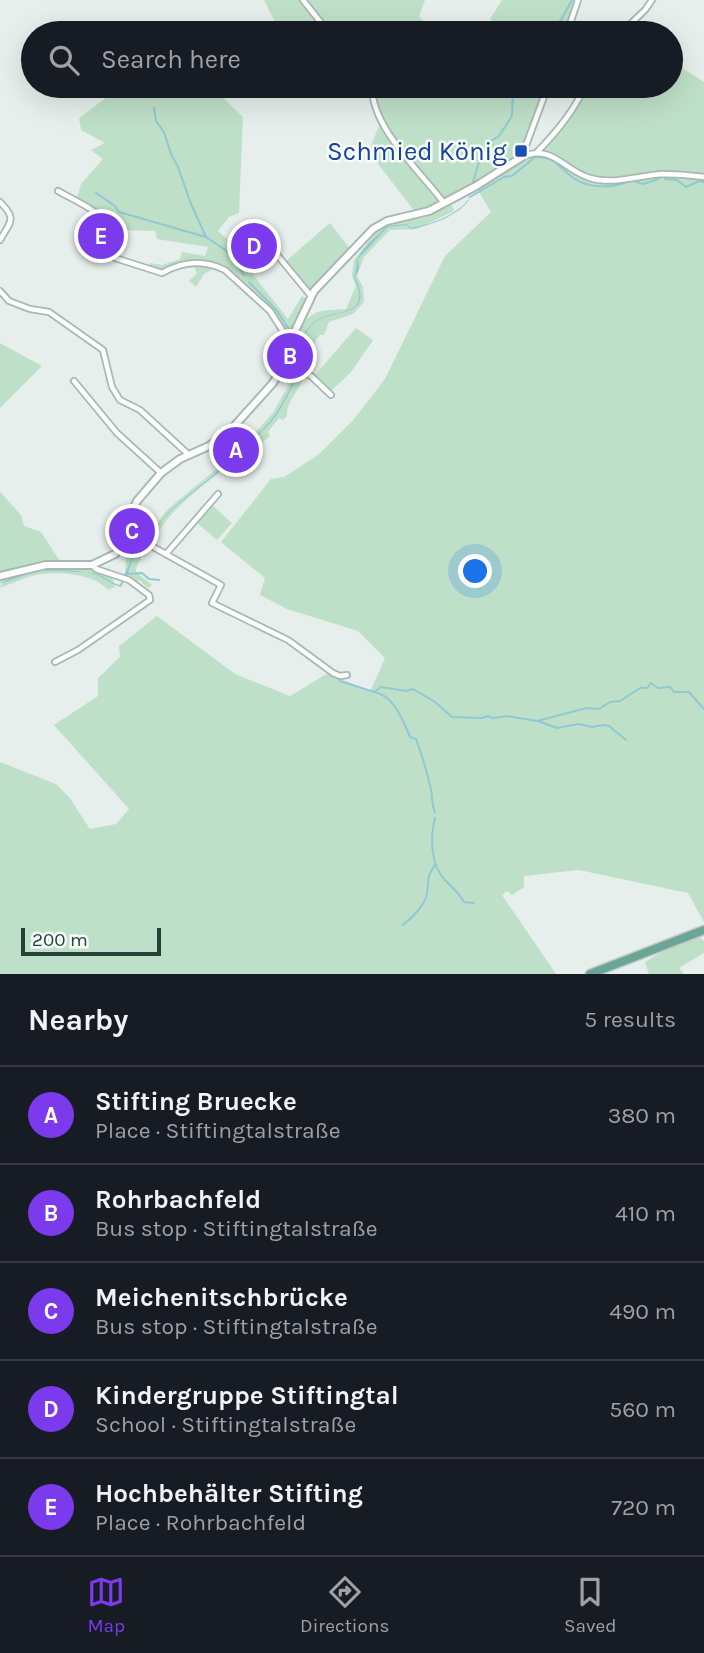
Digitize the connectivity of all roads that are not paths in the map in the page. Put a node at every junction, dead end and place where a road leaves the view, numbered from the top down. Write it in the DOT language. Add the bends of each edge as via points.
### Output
graph roads {
  1 [pos="303,0"];
  2 [pos="578,0"];
  3 [pos="652,0"];
  4 [pos="320,21"];
  5 [pos="571,21"];
  6 [pos="634,21"];
  7 [pos="373,98"];
  8 [pos="544,98"];
  9 [pos="579,98"];
  10 [pos="536,152"];
  11 [pos="522,157"];
  12 [pos="704,177"];
  13 [pos="58,191"];
  14 [pos="0,202"];
  15 [pos="444,203"];
  16 [pos="252,230"];
  17 [pos="0,240"];
  18 [pos="0,291"];
  19 [pos="311,296"];
  20 [pos="291,344"];
  21 [pos="284,364"];
  22 [pos="74,381"];
  23 [pos="331,395"];
  24 [pos="189,455"];
  25 [pos="161,473"];
  26 [pos="218,494"];
  27 [pos="127,537"];
  28 [pos="166,554"];
  29 [pos="92,565"];
  30 [pos="0,576"];
  31 [pos="55,662"];
  32 [pos="347,675"];
  33 [pos="704,930"];
  34 [pos="590,974"];
  1 -- 4 [label="street"];
  2 -- 5 [label="street"];
  3 -- 6 [label="street"];
  7 -- 15 [label="street" via="380,120"];
  8 -- 11 [label="street"];
  9 -- 10 [label="street"];
  10 -- 11 [label="street"];
  10 -- 12 [label="street" via="594,180 661,174"];
  11 -- 15 [label="street"];
  13 -- 20 [label="street" via="102,217 115,232 115,258 162,273 194,261 225,270 270,311"];
  14 -- 17 [label="street" via="12,219"];
  15 -- 19 [label="street" via="373,229"];
  16 -- 19 [label="street"];
  18 -- 24 [label="street" via="9,301 49,312 103,350 120,400 140,410"];
  19 -- 20 [label="street"];
  20 -- 21 [label="street"];
  21 -- 23 [label="street" via="311,376"];
  21 -- 24 [label="street" via="228,433"];
  22 -- 25 [label="street" via="117,433"];
  24 -- 25 [label="street"];
  25 -- 27 [label="street" via="134,507"];
  26 -- 28 [label="street"];
  27 -- 28 [label="street"];
  27 -- 29 [label="street" via="115,554"];
  28 -- 32 [label="street" via="221,584 212,603 288,640 333,673"];
  29 -- 30 [label="street" via="46,565"];
  29 -- 31 [label="street" via="126,579 150,600"];
  33 -- 34 [label="main road"];
}
